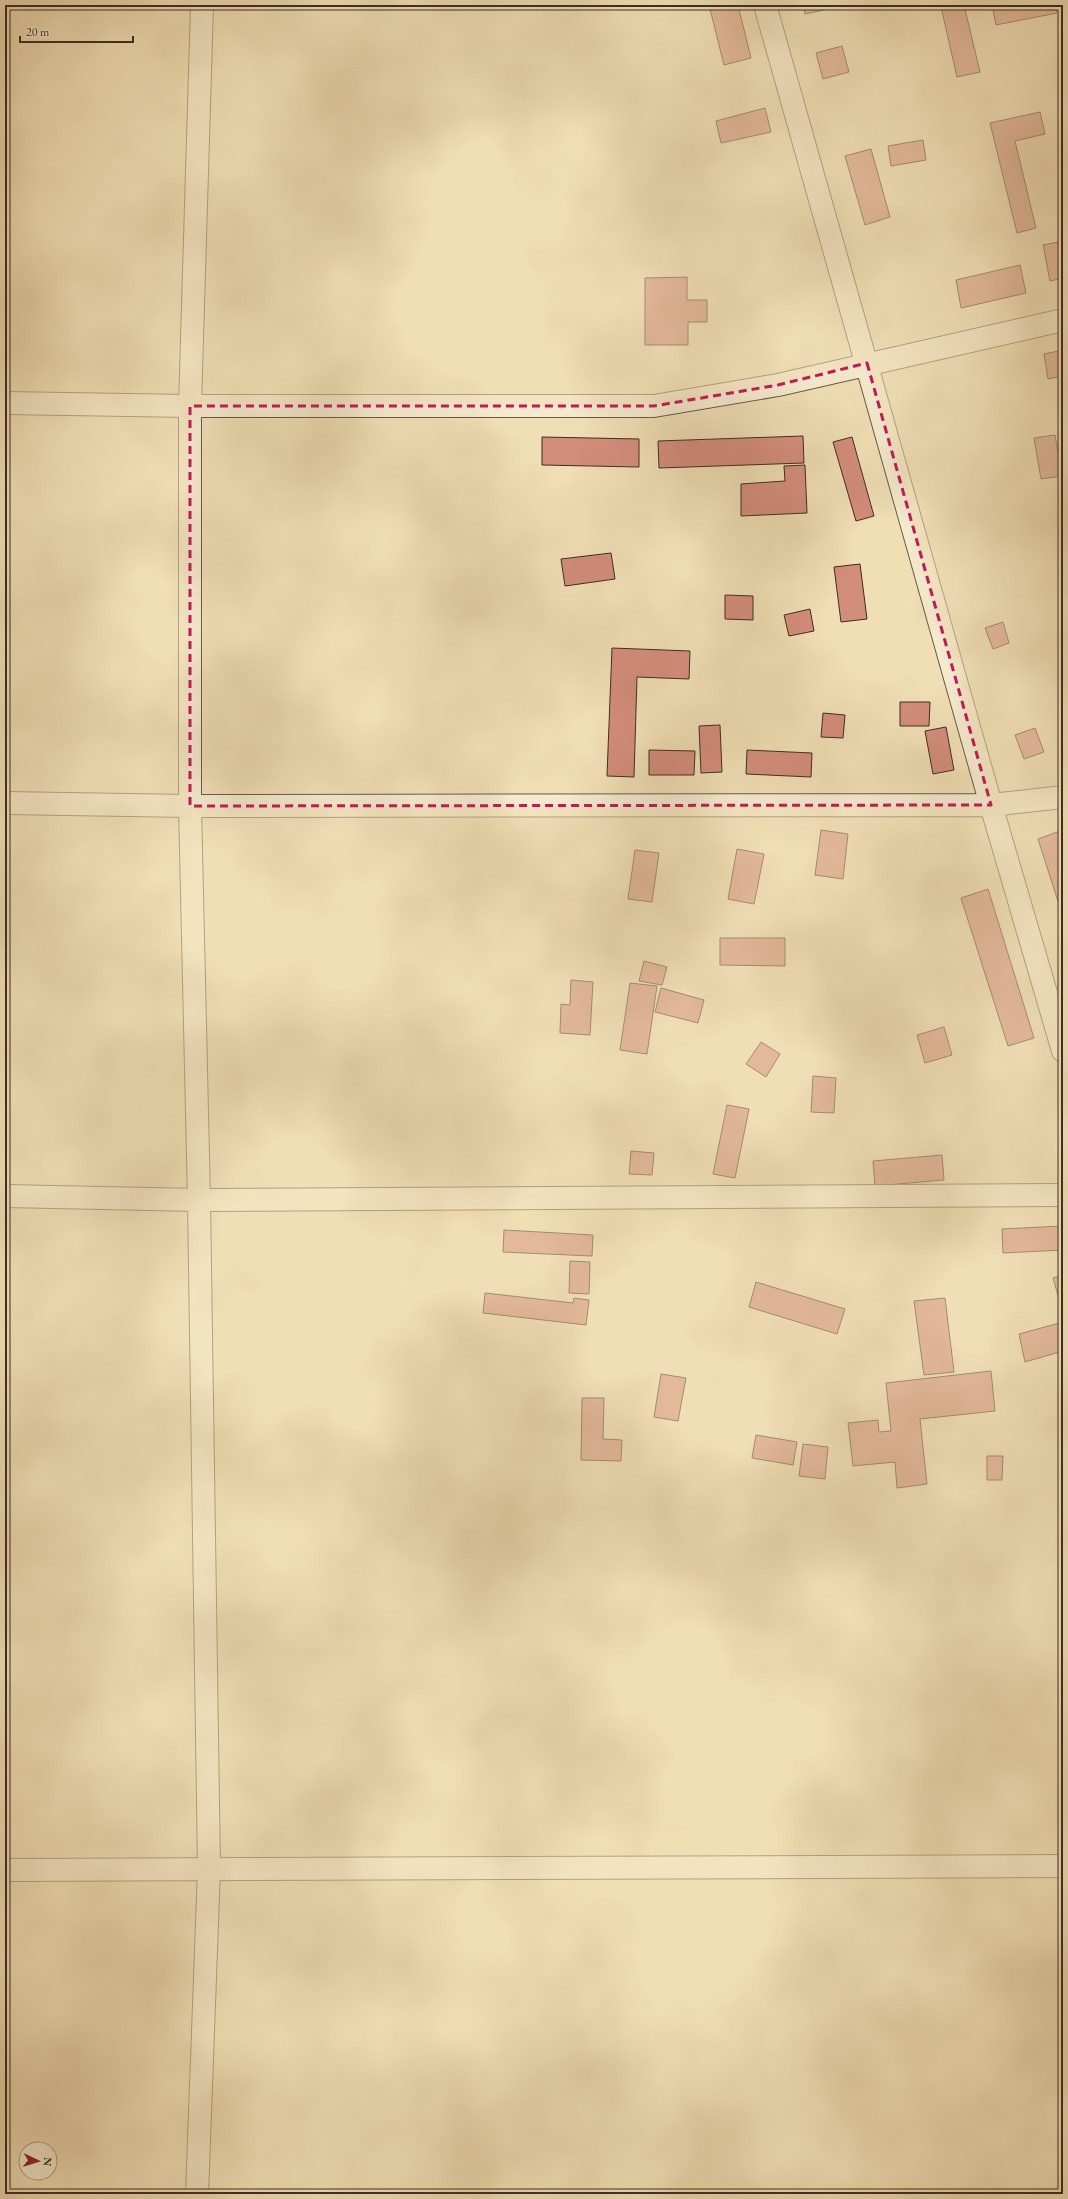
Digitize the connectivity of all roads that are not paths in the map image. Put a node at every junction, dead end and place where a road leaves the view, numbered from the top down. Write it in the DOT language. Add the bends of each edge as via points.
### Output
graph roads {
  1 [pos="202,5"];
  2 [pos="765,5"];
  3 [pos="1063,320"];
  4 [pos="867,363"];
  5 [pos="5,403"];
  6 [pos="190,406"];
  7 [pos="1063,797"];
  8 [pos="5,803"];
  9 [pos="991,805"];
  10 [pos="190,806"];
  11 [pos="1063,1051"];
  12 [pos="1063,1195"];
  13 [pos="5,1196"];
  14 [pos="199,1200"];
  15 [pos="1063,1866"];
  16 [pos="209,1869"];
  17 [pos="5,1870"];
  18 [pos="197,2194"];
  1 -- 6 [label="street"];
  2 -- 4 [label="street"];
  3 -- 4 [label="street"];
  4 -- 6 [label="street" via="778,385 654,406"];
  4 -- 9 [label="street"];
  5 -- 6 [label="street"];
  6 -- 10 [label="street"];
  7 -- 9 [label="street"];
  8 -- 10 [label="street"];
  9 -- 10 [label="street"];
  9 -- 11 [label="street"];
  10 -- 14 [label="street"];
  12 -- 14 [label="street"];
  13 -- 14 [label="street"];
  14 -- 16 [label="street"];
  15 -- 16 [label="street"];
  16 -- 17 [label="street"];
  16 -- 18 [label="street"];
}
